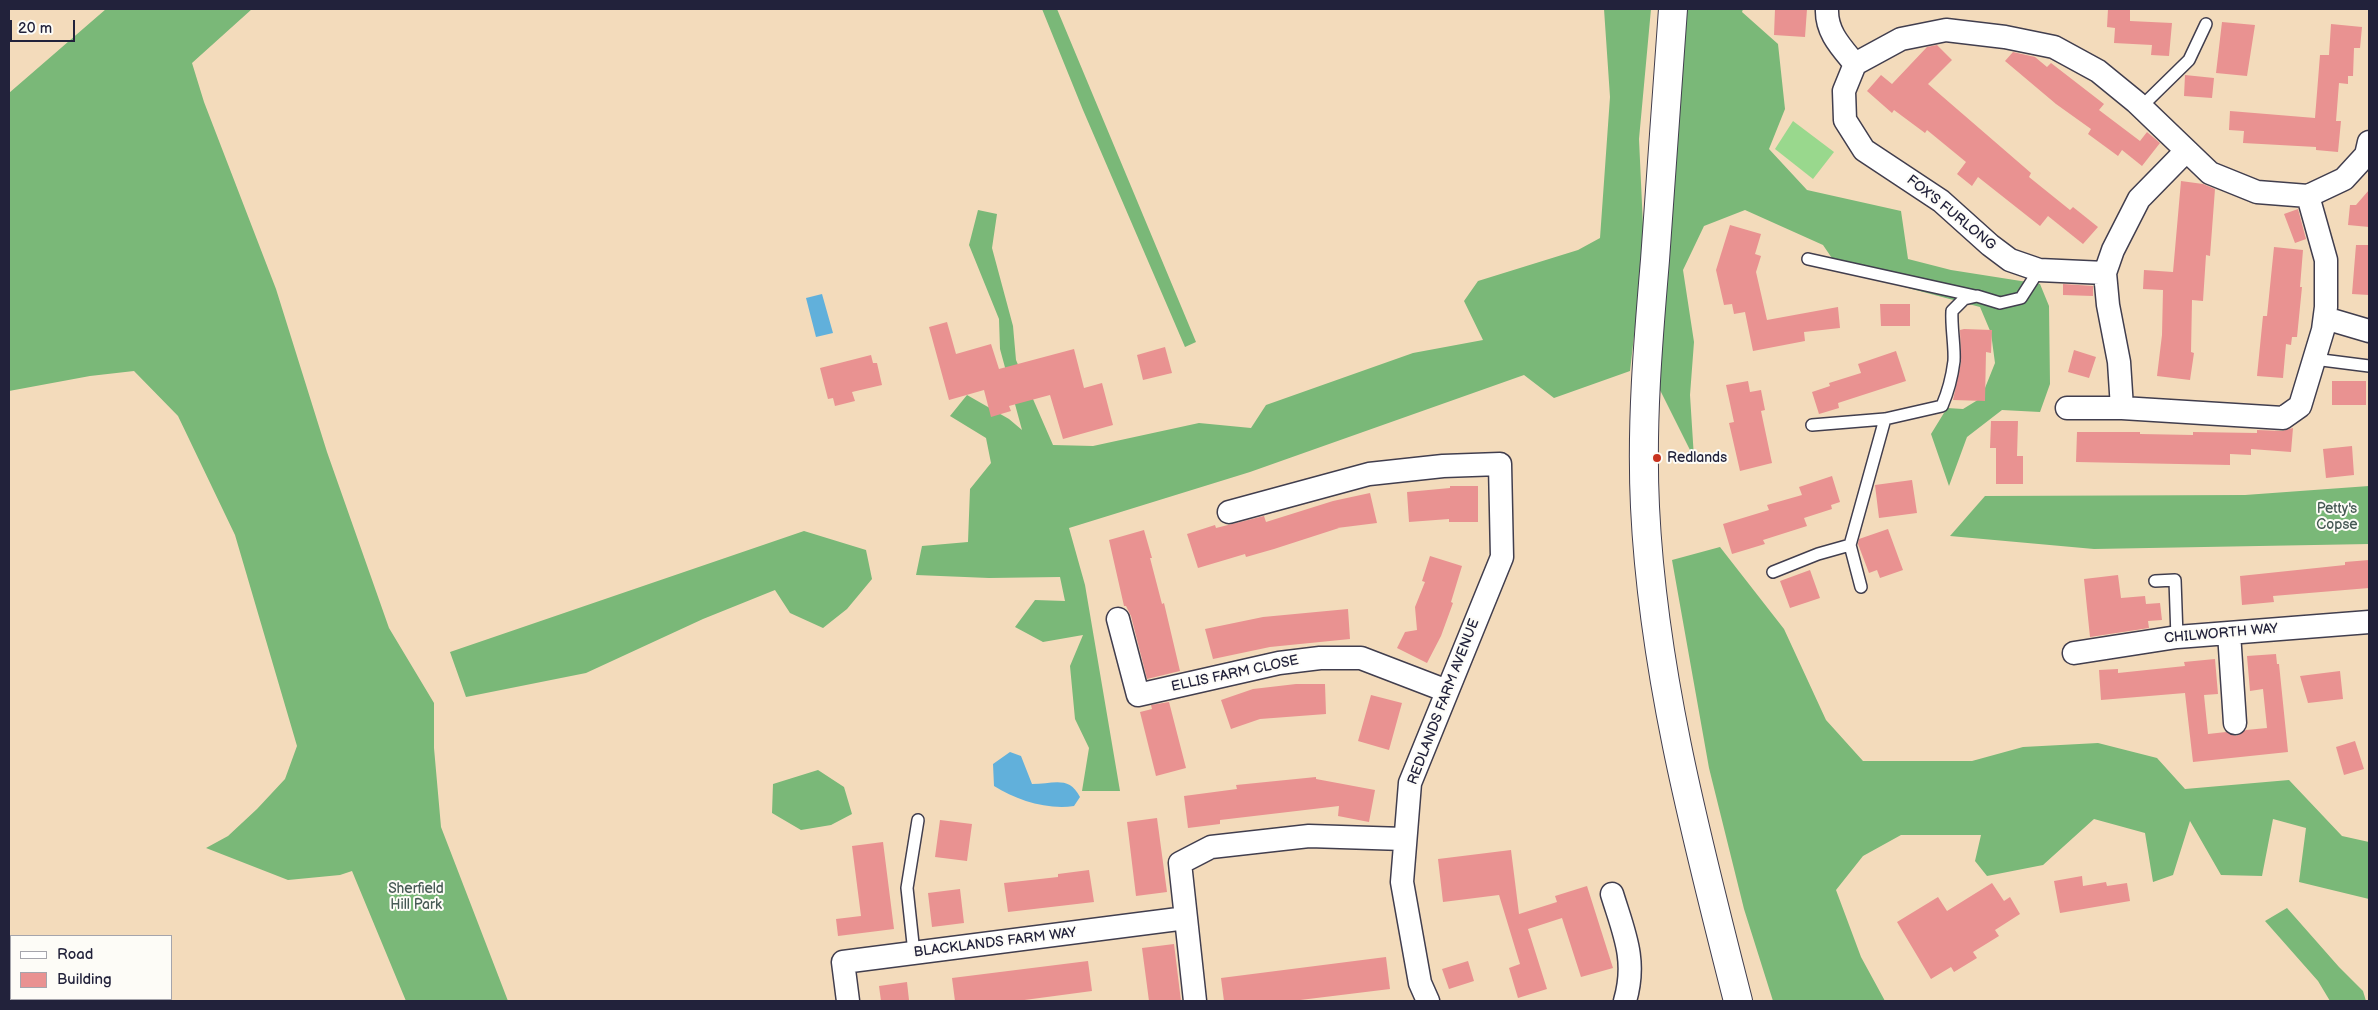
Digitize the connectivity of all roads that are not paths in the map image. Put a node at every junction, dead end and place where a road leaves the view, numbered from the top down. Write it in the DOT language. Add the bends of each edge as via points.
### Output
graph roads {
  1 [pos="1673,9"];
  2 [pos="1827,9"];
  3 [pos="2206,24"];
  4 [pos="1855,64"];
  5 [pos="2142,107"];
  6 [pos="2369,142"];
  7 [pos="2186,151"];
  8 [pos="2308,196"];
  9 [pos="1808,259"];
  10 [pos="2039,270"];
  11 [pos="2105,273"];
  12 [pos="1977,296"];
  13 [pos="2325,318"];
  14 [pos="2369,331"];
  15 [pos="2314,359"];
  16 [pos="2369,366"];
  17 [pos="2067,408"];
  18 [pos="2122,408"];
  19 [pos="1885,419"];
  20 [pos="1812,425"];
  21 [pos="1229,512"];
  22 [pos="1850,545"];
  23 [pos="1773,572"];
  24 [pos="2155,581"];
  25 [pos="1861,587"];
  26 [pos="1118,619"];
  27 [pos="2369,622"];
  28 [pos="2229,633"];
  29 [pos="2177,637"];
  30 [pos="2074,653"];
  31 [pos="1447,690"];
  32 [pos="2235,723"];
  33 [pos="918,820"];
  34 [pos="1404,839"];
  35 [pos="1612,894"];
  36 [pos="1186,918"];
  37 [pos="914,953"];
  38 [pos="848,1001"];
  39 [pos="1195,1001"];
  40 [pos="1428,1001"];
  41 [pos="1625,1001"];
  42 [pos="1738,1001"];
  1 -- 42 [label="highway" via="1646,370 1645,507 1659,638 1674,728"];
  2 -- 4 [label="street" via="1827,20 1834,37"];
  3 -- 5 [label="lane" via="2189,60"];
  4 -- 5 [label="street" via="1901,39 1946,30 2005,37 2054,46 2098,71"];
  4 -- 10 [label="street, FOX'S FURLONG" via="1844,91 1845,120 1864,150 1941,202 2010,260"];
  5 -- 7 [label="street"];
  6 -- 8 [label="street" via="2366,155 2344,179"];
  7 -- 8 [label="street" via="2210,173 2257,192"];
  7 -- 11 [label="street" via="2139,199"];
  8 -- 13 [label="street" via="2326,260"];
  9 -- 12 [label="lane"];
  10 -- 11 [label="street, FOX'S FURLONG"];
  10 -- 12 [label="lane" via="2021,298 2000,303"];
  11 -- 18 [label="street" via="2119,362"];
  12 -- 19 [label="lane" via="1964,299 1952,311 1954,359 1949,389 1942,406"];
  13 -- 14 [label="street"];
  13 -- 15 [label="street"];
  15 -- 16 [label="lane"];
  15 -- 18 [label="street" via="2300,406 2283,418"];
  17 -- 18 [label="street"];
  19 -- 20 [label="lane"];
  19 -- 22 [label="lane"];
  21 -- 31 [label="street, REDLANDS FARM AVENUE" via="1369,474 1500,464 1502,557"];
  22 -- 23 [label="lane"];
  22 -- 25 [label="lane"];
  24 -- 29 [label="lane" via="2175,580"];
  26 -- 31 [label="street, ELLIS FARM CLOSE" via="1138,695 1279,662 1320,658 1361,658"];
  27 -- 28 [label="street, CHILWORTH WAY"];
  28 -- 29 [label="street, CHILWORTH WAY"];
  28 -- 32 [label="street"];
  29 -- 30 [label="street, CHILWORTH WAY"];
  31 -- 34 [label="street, REDLANDS FARM AVENUE" via="1410,783"];
  33 -- 37 [label="lane" via="907,888"];
  34 -- 36 [label="street" via="1309,836 1211,847 1180,863"];
  34 -- 40 [label="street, REDLANDS FARM AVENUE" via="1402,882 1420,983"];
  35 -- 41 [label="street" via="1630,952 1631,981"];
  36 -- 37 [label="street, BLACKLANDS FARM WAY"];
  36 -- 39 [label="street"];
  37 -- 38 [label="street, BLACKLANDS FARM WAY" via="843,962"];
}
